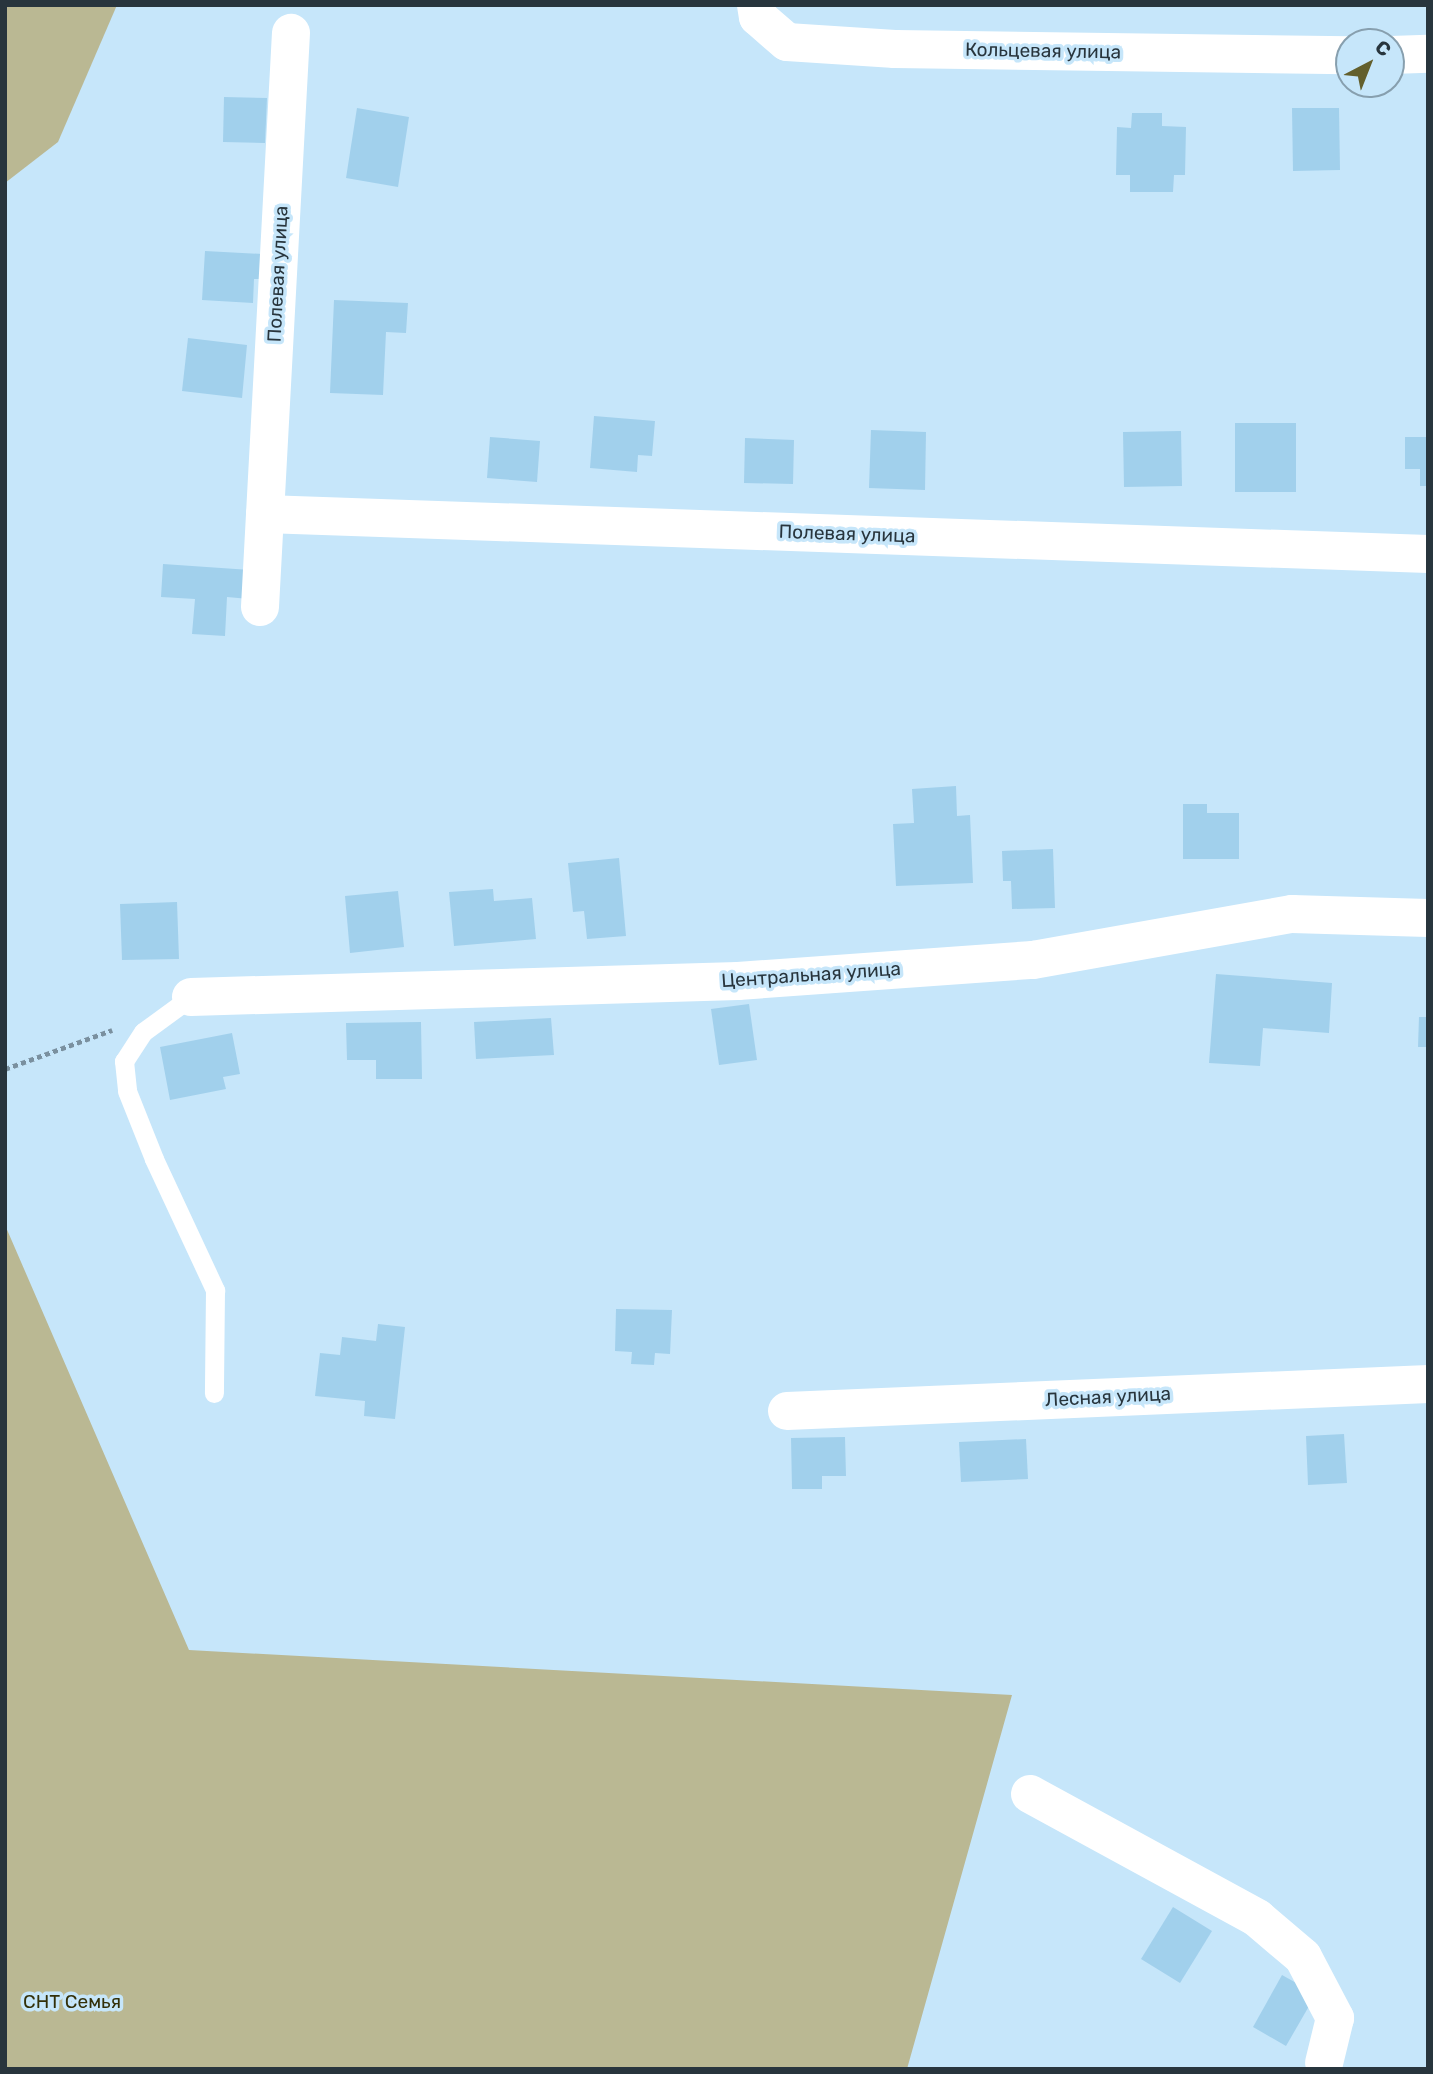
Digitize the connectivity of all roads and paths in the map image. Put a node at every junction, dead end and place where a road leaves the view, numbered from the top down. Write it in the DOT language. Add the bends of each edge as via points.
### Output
graph roads {
  1 [pos="756,5"];
  2 [pos="291,33"];
  3 [pos="1428,54"];
  4 [pos="1335,55"];
  5 [pos="1405,55"];
  6 [pos="265,514"];
  7 [pos="1428,554"];
  8 [pos="260,607"];
  9 [pos="1428,918"];
  10 [pos="191,997"];
  11 [pos="118,1027"];
  12 [pos="5,1069"];
  13 [pos="1428,1384"];
  14 [pos="214,1393"];
  15 [pos="787,1411"];
  16 [pos="1030,1794"];
  17 [pos="1326,2067"];
  1 -- 4 [label="street, Кольцевая улица" via="758,18 787,41 895,49"];
  2 -- 6 [label="street, Полевая улица"];
  3 -- 5 [label="street"];
  6 -- 7 [label="street, Полевая улица"];
  6 -- 8 [label="street, Полевая улица"];
  9 -- 10 [label="street, Центральная улица" via="1292,914 1033,960 738,981"];
  10 -- 14 [label="lane" via="143,1032 124,1062 127,1091 154,1159 215,1290"];
  11 -- 12 [label="path"];
  13 -- 15 [label="street, Лесная улица"];
  16 -- 17 [label="street" via="1257,1918 1303,1957 1335,2018"];
}
